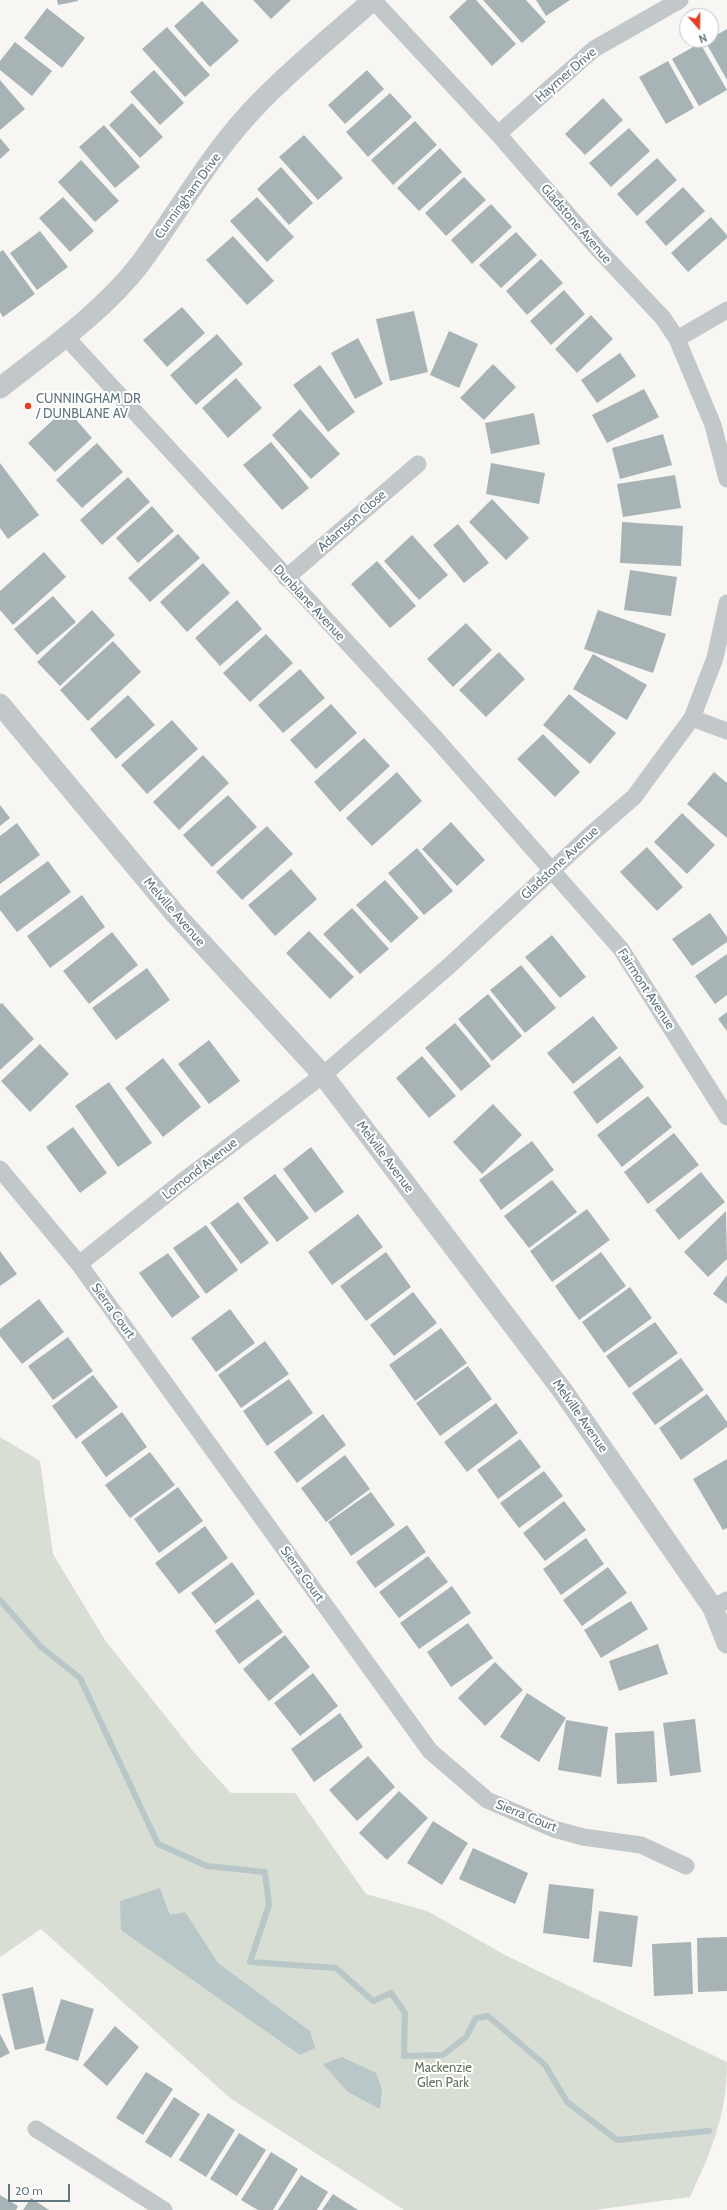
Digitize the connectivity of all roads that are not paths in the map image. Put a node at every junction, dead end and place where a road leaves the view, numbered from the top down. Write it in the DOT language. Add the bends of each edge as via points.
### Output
graph roads {
  1 [pos="373,0"];
  2 [pos="680,0"];
  3 [pos="498,134"];
  4 [pos="727,310"];
  5 [pos="65,336"];
  6 [pos="677,339"];
  7 [pos="0,388"];
  8 [pos="418,464"];
  9 [pos="727,479"];
  10 [pos="286,578"];
  11 [pos="727,603"];
  12 [pos="0,704"];
  13 [pos="692,718"];
  14 [pos="727,731"];
  15 [pos="551,872"];
  16 [pos="323,1075"];
  17 [pos="727,1117"];
  18 [pos="0,1169"];
  19 [pos="79,1264"];
  20 [pos="720,1604"];
  21 [pos="727,1643"];
  22 [pos="686,1866"];
  23 [pos="36,2129"];
  24 [pos="164,2210"];
  1 -- 3 [label="street, Gladstone Avenue"];
  1 -- 5 [label="street, Cunningham Drive" via="260,101 225,143 139,264 113,294"];
  2 -- 3 [label="street, Haymer Drive" via="594,49"];
  3 -- 6 [label="street, Gladstone Avenue" via="597,248 663,318"];
  4 -- 6 [label="street"];
  5 -- 7 [label="street, Cunningham Drive"];
  5 -- 10 [label="street, Dunblane Avenue"];
  6 -- 9 [label="street, Gladstone Avenue" via="713,425"];
  8 -- 10 [label="street, Adamson Close"];
  10 -- 15 [label="street, Dunblane Avenue" via="437,740"];
  11 -- 13 [label="street, Gladstone Avenue" via="714,658"];
  12 -- 16 [label="street, Melville Avenue" via="176,915"];
  13 -- 14 [label="street"];
  13 -- 15 [label="street, Gladstone Avenue" via="634,797"];
  15 -- 16 [label="street, Gladstone Avenue" via="449,966"];
  15 -- 17 [label="street, Fairmont Avenue" via="621,949"];
  16 -- 19 [label="street, Lomond Avenue" via="193,1173"];
  16 -- 20 [label="street, Melville Avenue" via="562,1390"];
  18 -- 19 [label="street, Sierra Court"];
  19 -- 22 [label="street, Sierra Court" via="430,1751 487,1800 554,1829 584,1837 641,1845"];
  20 -- 21 [label="street, Melville Avenue"];
  23 -- 24 [label="street"];
}
